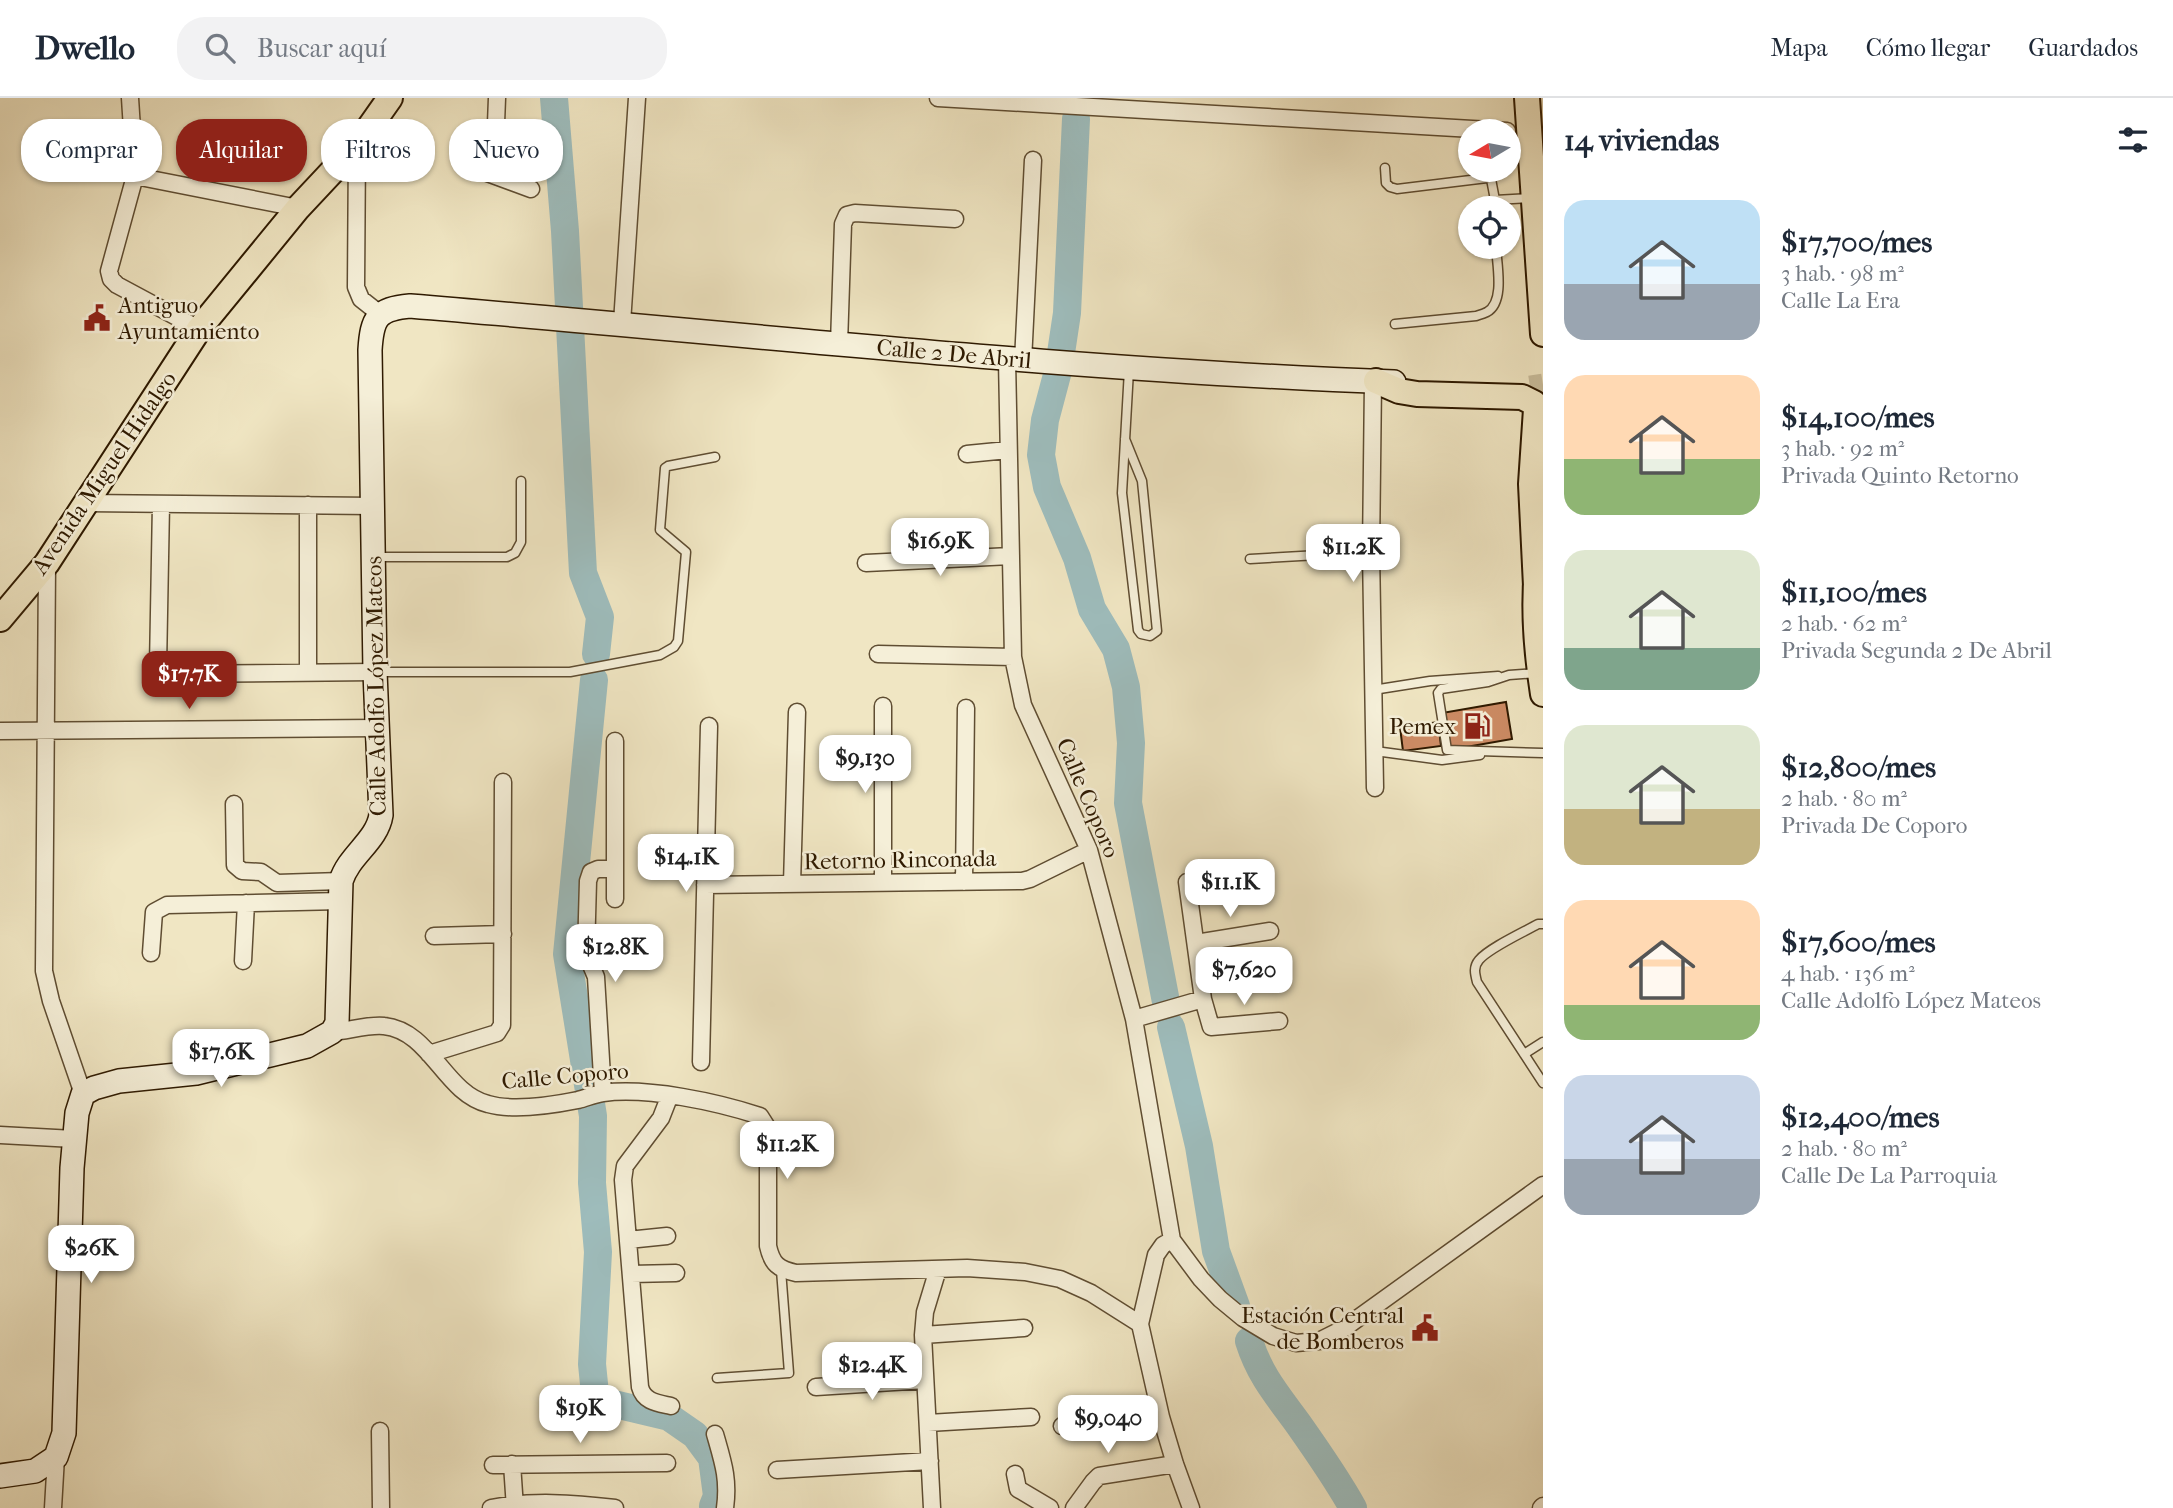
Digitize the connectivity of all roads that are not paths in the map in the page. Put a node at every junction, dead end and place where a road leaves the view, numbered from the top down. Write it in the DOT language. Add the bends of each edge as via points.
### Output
graph roads {
  1 [pos="130,98"];
  2 [pos="390,98"];
  3 [pos="497,98"];
  4 [pos="637,98"];
  5 [pos="938,98"];
  6 [pos="1527,98"];
  7 [pos="131,119"];
  8 [pos="375,119"];
  9 [pos="496,119"];
  10 [pos="1520,119"];
  11 [pos="1458,129"];
  12 [pos="1521,153"];
  13 [pos="1033,160"];
  14 [pos="1385,168"];
  15 [pos="162,181"];
  16 [pos="133,182"];
  17 [pos="322,182"];
  18 [pos="357,182"];
  19 [pos="512,182"];
  20 [pos="531,189"];
  21 [pos="1494,196"];
  22 [pos="1534,198"];
  23 [pos="1521,200"];
  24 [pos="298,208"];
  25 [pos="955,219"];
  26 [pos="1497,259"];
  27 [pos="380,314"];
  28 [pos="622,323"];
  29 [pos="1395,324"];
  30 [pos="199,329"];
  31 [pos="1543,334"];
  32 [pos="839,344"];
  33 [pos="1015,360"];
  34 [pos="1130,367"];
  35 [pos="1374,381"];
  36 [pos="1531,387"];
  37 [pos="1125,439"];
  38 [pos="1008,450"];
  39 [pos="967,454"];
  40 [pos="715,457"];
  41 [pos="521,481"];
  42 [pos="86,503"];
  43 [pos="1543,503"];
  44 [pos="161,504"];
  45 [pos="308,505"];
  46 [pos="373,506"];
  47 [pos="1371,552"];
  48 [pos="1011,556"];
  49 [pos="373,557"];
  50 [pos="1250,559"];
  51 [pos="47,563"];
  52 [pos="866,564"];
  53 [pos="1536,586"];
  54 [pos="0,619"];
  55 [pos="878,654"];
  56 [pos="1013,657"];
  57 [pos="308,671"];
  58 [pos="375,672"];
  59 [pos="1509,675"];
  60 [pos="1541,683"];
  61 [pos="1373,690"];
  62 [pos="883,706"];
  63 [pos="966,708"];
  64 [pos="797,712"];
  65 [pos="709,726"];
  66 [pos="377,728"];
  67 [pos="47,730"];
  68 [pos="0,731"];
  69 [pos="615,741"];
  70 [pos="1375,751"];
  71 [pos="1497,752"];
  72 [pos="1543,753"];
  73 [pos="503,782"];
  74 [pos="1375,788"];
  75 [pos="234,804"];
  76 [pos="1090,850"];
  77 [pos="615,869"];
  78 [pos="883,883"];
  79 [pos="964,883"];
  80 [pos="1187,883"];
  81 [pos="792,884"];
  82 [pos="705,885"];
  83 [pos="341,891"];
  84 [pos="615,899"];
  85 [pos="246,903"];
  86 [pos="1543,924"];
  87 [pos="1270,931"];
  88 [pos="503,934"];
  89 [pos="434,936"];
  90 [pos="1196,943"];
  91 [pos="152,953"];
  92 [pos="243,961"];
  93 [pos="1203,999"];
  94 [pos="1134,1019"];
  95 [pos="1279,1021"];
  96 [pos="332,1032"];
  97 [pos="1543,1042"];
  98 [pos="429,1054"];
  99 [pos="1524,1054"];
  100 [pos="701,1062"];
  101 [pos="1543,1083"];
  102 [pos="603,1093"];
  103 [pos="83,1094"];
  104 [pos="670,1095"];
  105 [pos="0,1135"];
  106 [pos="74,1139"];
  107 [pos="1543,1185"];
  108 [pos="667,1236"];
  109 [pos="628,1240"];
  110 [pos="1172,1240"];
  111 [pos="938,1269"];
  112 [pos="781,1270"];
  113 [pos="677,1273"];
  114 [pos="631,1274"];
  115 [pos="1140,1324"];
  116 [pos="1024,1328"];
  117 [pos="923,1335"];
  118 [pos="718,1378"];
  119 [pos="925,1380"];
  120 [pos="816,1387"];
  121 [pos="671,1406"];
  122 [pos="1031,1416"];
  123 [pos="1161,1417"];
  124 [pos="928,1423"];
  125 [pos="1062,1426"];
  126 [pos="380,1431"];
  127 [pos="715,1434"];
  128 [pos="56,1457"];
  129 [pos="930,1461"];
  130 [pos="667,1463"];
  131 [pos="512,1464"];
  132 [pos="1175,1464"];
  133 [pos="493,1465"];
  134 [pos="777,1470"];
  135 [pos="1015,1474"];
  136 [pos="0,1476"];
  137 [pos="515,1506"];
  138 [pos="590,1506"];
  139 [pos="53,1508"];
  140 [pos="382,1508"];
  141 [pos="491,1508"];
  142 [pos="615,1508"];
  143 [pos="725,1508"];
  144 [pos="932,1508"];
  145 [pos="1050,1508"];
  146 [pos="1074,1508"];
  147 [pos="1191,1508"];
  1 -- 7 [label="street"];
  2 -- 8 [label="main road, Avenida Miguel Hidalgo"];
  3 -- 9 [label="street"];
  4 -- 28 [label="street"];
  5 -- 11 [label="street"];
  6 -- 10 [label="main road"];
  12 -- 22 [label="main road"];
  13 -- 33 [label="street, Calle Coporo"];
  14 -- 21 [label="lane" via="1386,183 1397,189 1492,178"];
  15 -- 24 [label="street"];
  16 -- 30 [label="street" via="113,253 111,279"];
  17 -- 24 [label="main road, Avenida Miguel Hidalgo"];
  18 -- 27 [label="street" via="356,288 361,299"];
  19 -- 20 [label="street"];
  22 -- 23 [label="lane"];
  22 -- 31 [label="main road"];
  24 -- 30 [label="main road, Avenida Miguel Hidalgo"];
  25 -- 32 [label="street" via="847,215"];
  26 -- 29 [label="lane" via="1498,290 1488,312"];
  27 -- 28 [label="main road, Calle 2 De Abril" via="392,307 410,306"];
  27 -- 46 [label="main road, Calle Adolfo López Mateos" via="371,332 370,349"];
  28 -- 32 [label="main road, Calle 2 De Abril"];
  30 -- 42 [label="main road, Avenida Miguel Hidalgo"];
  32 -- 33 [label="main road, Calle 2 De Abril"];
  33 -- 34 [label="main road, Calle 2 De Abril"];
  33 -- 38 [label="street, Calle Coporo"];
  34 -- 35 [label="main road, Calle 2 De Abril"];
  34 -- 37 [label="lane"];
  35 -- 36 [label="main road, Calle 2 De Abril"];
  35 -- 47 [label="street"];
  35 -- 53 [label="main road" via="1417,394 1522,397 1534,403 1531,484"];
  37 -- 37 [label="lane" via="1122,493 1138,630 1150,636 1157,631 1142,481"];
  38 -- 39 [label="street"];
  38 -- 48 [label="street, Calle Coporo"];
  40 -- 58 [label="lane" via="665,468 660,530 686,552 674,647 660,655 570,672"];
  41 -- 49 [label="lane" via="521,542 516,553 507,557"];
  42 -- 44 [label="street"];
  42 -- 51 [label="main road, Avenida Miguel Hidalgo"];
  43 -- 53 [label="main road"];
  44 -- 45 [label="street"];
  44 -- 57 [label="street" via="160,672"];
  45 -- 46 [label="street"];
  45 -- 57 [label="street"];
  46 -- 49 [label="main road, Calle Adolfo López Mateos"];
  47 -- 50 [label="lane"];
  47 -- 61 [label="street"];
  48 -- 52 [label="street"];
  48 -- 56 [label="street, Calle Coporo"];
  49 -- 58 [label="main road, Calle Adolfo López Mateos"];
  51 -- 54 [label="main road, Avenida Miguel Hidalgo"];
  51 -- 67 [label="street"];
  53 -- 60 [label="main road"];
  55 -- 56 [label="street"];
  56 -- 76 [label="street, Calle Coporo" via="1023,705"];
  57 -- 58 [label="street"];
  58 -- 66 [label="main road, Calle Adolfo López Mateos"];
  59 -- 60 [label="lane"];
  59 -- 61 [label="lane"];
  59 -- 71 [label="lane" via="1438,693 1447,750"];
  61 -- 70 [label="street"];
  62 -- 78 [label="street"];
  63 -- 79 [label="street"];
  64 -- 81 [label="street"];
  65 -- 82 [label="street"];
  66 -- 67 [label="street"];
  66 -- 83 [label="main road, Calle Adolfo López Mateos" via="380,826 345,870"];
  67 -- 68 [label="street"];
  67 -- 103 [label="street" via="44,971"];
  69 -- 77 [label="street"];
  70 -- 71 [label="lane" via="1442,760"];
  70 -- 74 [label="street"];
  71 -- 72 [label="lane"];
  73 -- 88 [label="street"];
  75 -- 83 [label="street" via="238,869 261,872 277,883"];
  76 -- 79 [label="street, Retorno Rinconada" via="1030,879"];
  76 -- 94 [label="street, Calle Coporo"];
  77 -- 84 [label="street"];
  77 -- 102 [label="street" via="591,872 588,881 586,953 596,977"];
  78 -- 79 [label="street, Retorno Rinconada"];
  78 -- 81 [label="street, Retorno Rinconada"];
  80 -- 90 [label="street"];
  81 -- 82 [label="street, Retorno Rinconada"];
  82 -- 100 [label="street"];
  83 -- 85 [label="street"];
  83 -- 96 [label="main road, Calle Adolfo López Mateos" via="339,1010"];
  85 -- 91 [label="street" via="157,909"];
  85 -- 92 [label="street"];
  86 -- 99 [label="lane" via="1508,940 1479,960 1474,970 1477,982"];
  87 -- 90 [label="street"];
  88 -- 89 [label="street"];
  88 -- 98 [label="street" via="502,1025 497,1033"];
  90 -- 93 [label="street"];
  93 -- 94 [label="street"];
  93 -- 95 [label="street" via="1211,1027"];
  94 -- 110 [label="street, Calle Coporo"];
  96 -- 98 [label="street, Calle Coporo" via="384,1026 407,1034"];
  96 -- 103 [label="main road" via="307,1046 196,1073 119,1082"];
  97 -- 99 [label="lane"];
  98 -- 102 [label="street, Calle Coporo" via="463,1092 487,1104 512,1107"];
  99 -- 101 [label="lane"];
  102 -- 104 [label="street, Calle Coporo"];
  103 -- 106 [label="main road"];
  104 -- 109 [label="street" via="661,1118 623,1173"];
  104 -- 112 [label="street, Calle Coporo" via="750,1112 760,1116 767,1127 768,1246 772,1261"];
  105 -- 106 [label="street"];
  106 -- 128 [label="main road" via="64,1433"];
  107 -- 110 [label="street" via="1343,1329 1319,1341 1296,1343 1243,1318 1201,1279"];
  108 -- 109 [label="street"];
  109 -- 114 [label="street"];
  110 -- 115 [label="street" via="1156,1255"];
  111 -- 112 [label="street"];
  111 -- 115 [label="street" via="1025,1272 1060,1279"];
  111 -- 117 [label="street"];
  112 -- 118 [label="lane" via="789,1373"];
  113 -- 114 [label="street"];
  114 -- 121 [label="street" via="642,1394 652,1402"];
  115 -- 123 [label="street"];
  116 -- 117 [label="street"];
  117 -- 119 [label="street"];
  119 -- 120 [label="street"];
  119 -- 124 [label="street"];
  122 -- 124 [label="street"];
  123 -- 125 [label="street"];
  123 -- 132 [label="street"];
  124 -- 129 [label="street"];
  126 -- 140 [label="street"];
  127 -- 143 [label="street" via="728,1487"];
  128 -- 136 [label="main road" via="35,1471"];
  128 -- 139 [label="street"];
  129 -- 134 [label="street"];
  129 -- 144 [label="street"];
  130 -- 131 [label="street"];
  131 -- 133 [label="street"];
  131 -- 137 [label="street"];
  132 -- 146 [label="street" via="1099,1476"];
  132 -- 147 [label="street"];
  135 -- 145 [label="street" via="1018,1489"];
  137 -- 138 [label="street"];
  137 -- 141 [label="street"];
  138 -- 142 [label="street"];
}
